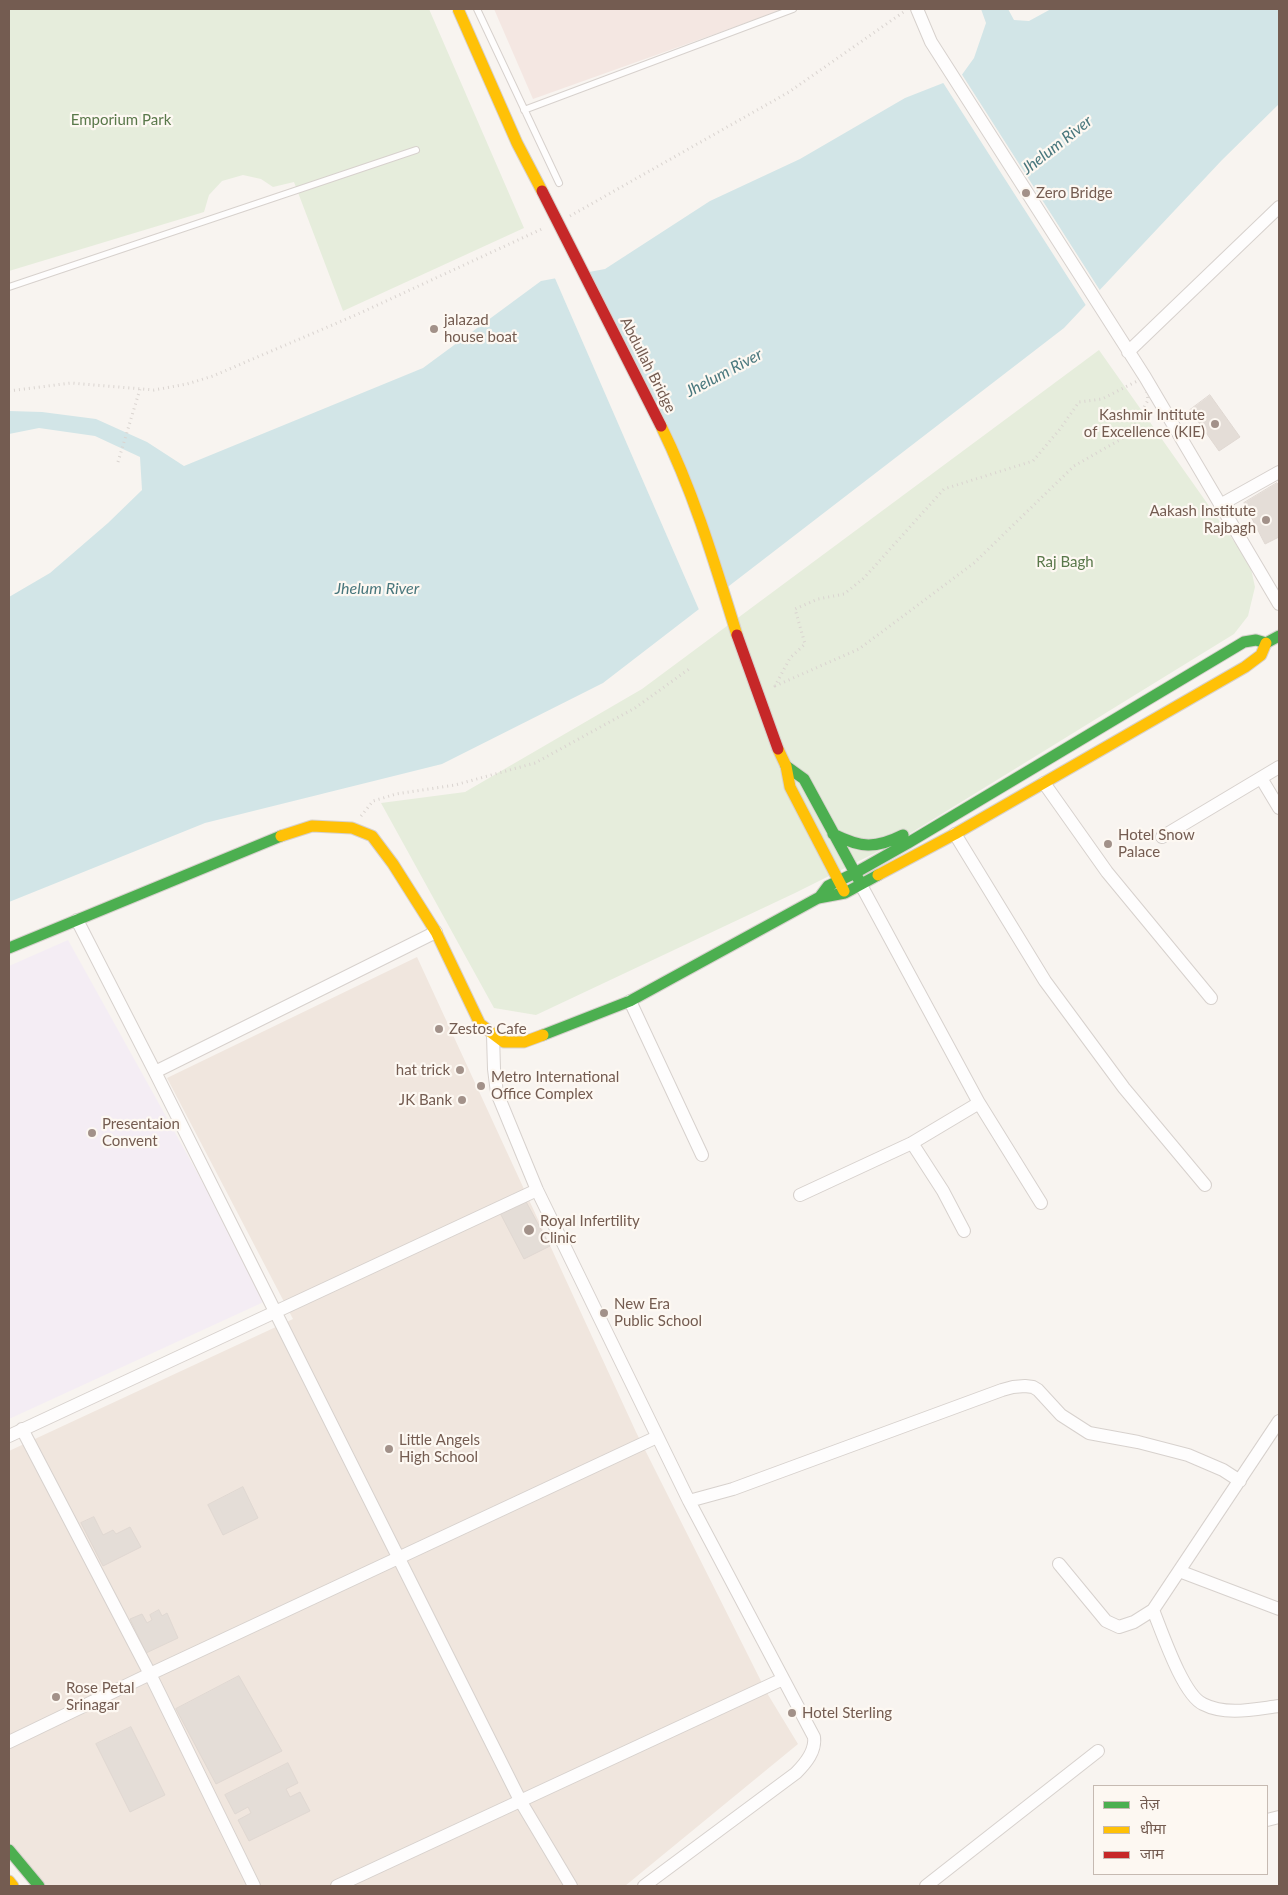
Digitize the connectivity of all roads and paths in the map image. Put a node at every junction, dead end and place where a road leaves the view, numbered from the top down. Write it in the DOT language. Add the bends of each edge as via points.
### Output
graph roads {
  1 [pos="458,9"];
  2 [pos="477,9"];
  3 [pos="793,9"];
  4 [pos="908,9"];
  5 [pos="917,9"];
  6 [pos="524,110"];
  7 [pos="416,150"];
  8 [pos="558,183"];
  9 [pos="1279,207"];
  10 [pos="564,219"];
  11 [pos="548,227"];
  12 [pos="9,287"];
  13 [pos="1125,348"];
  14 [pos="1145,377"];
  15 [pos="140,389"];
  16 [pos="9,391"];
  17 [pos="118,462"];
  18 [pos="1279,472"];
  19 [pos="1220,505"];
  20 [pos="1279,604"];
  21 [pos="1279,636"];
  22 [pos="1266,643"];
  23 [pos="689,669"];
  24 [pos="786,766"];
  25 [pos="1279,767"];
  26 [pos="1261,778"];
  27 [pos="1044,783"];
  28 [pos="987,795"];
  29 [pos="1279,808"];
  30 [pos="352,828"];
  31 [pos="833,834"];
  32 [pos="955,834"];
  33 [pos="1162,838"];
  34 [pos="858,879"];
  35 [pos="838,880"];
  36 [pos="845,893"];
  37 [pos="818,898"];
  38 [pos="76,920"];
  39 [pos="436,932"];
  40 [pos="9,948"];
  41 [pos="1211,998"];
  42 [pos="630,1001"];
  43 [pos="493,1035"];
  44 [pos="155,1072"];
  45 [pos="979,1103"];
  46 [pos="912,1144"];
  47 [pos="702,1155"];
  48 [pos="1205,1185"];
  49 [pos="537,1190"];
  50 [pos="800,1195"];
  51 [pos="1041,1203"];
  52 [pos="964,1231"];
  53 [pos="274,1312"];
  54 [pos="1279,1421"];
  55 [pos="22,1430"];
  56 [pos="9,1436"];
  57 [pos="657,1437"];
  58 [pos="1240,1481"];
  59 [pos="689,1501"];
  60 [pos="398,1558"];
  61 [pos="1059,1564"];
  62 [pos="1179,1571"];
  63 [pos="1279,1609"];
  64 [pos="1153,1610"];
  65 [pos="150,1674"];
  66 [pos="782,1679"];
  67 [pos="1279,1706"];
  68 [pos="9,1742"];
  69 [pos="1098,1751"];
  70 [pos="521,1802"];
  71 [pos="9,1850"];
  72 [pos="9,1881"];
  73 [pos="649,1885"];
  74 [pos="13,1886"];
  75 [pos="39,1886"];
  76 [pos="254,1886"];
  77 [pos="337,1886"];
  78 [pos="571,1886"];
  79 [pos="926,1886"];
  1 -- 24 [label="main road, Abdullah Bridge, bridge" via="517,143 630,362 678,463 706,537 742,651"];
  2 -- 6 [label="lane"];
  3 -- 6 [label="lane"];
  4 -- 10 [label="path" via="789,92"];
  5 -- 13 [label="street" via="931,42"];
  6 -- 8 [label="lane"];
  7 -- 12 [label="lane"];
  9 -- 13 [label="street"];
  11 -- 15 [label="path" via="213,376 179,386"];
  13 -- 14 [label="street"];
  14 -- 14 [label="path" via="1102,399 1080,402 1033,461 944,488 864,578 844,594 818,598 795,609 805,644 790,658 776,686 859,649 974,563 1074,466 1130,434 1148,400"];
  14 -- 19 [label="street"];
  15 -- 16 [label="path" via="71,383"];
  15 -- 17 [label="path"];
  18 -- 19 [label="street"];
  19 -- 20 [label="street"];
  21 -- 22 [label="main road"];
  22 -- 27 [label="main road" via="1255,660"];
  22 -- 28 [label="main road" via="1244,642"];
  23 -- 30 [label="path" via="635,708 535,763 455,785 373,801"];
  24 -- 31 [label="main road" via="804,779"];
  24 -- 35 [label="main road" via="790,787"];
  25 -- 26 [label="street"];
  26 -- 29 [label="street"];
  26 -- 33 [label="street"];
  27 -- 32 [label="main road"];
  27 -- 41 [label="street" via="1107,872"];
  28 -- 31 [label="main road" via="968,800 880,844 862,846"];
  28 -- 34 [label="main road"];
  30 -- 38 [label="main road" via="312,826 278,837"];
  30 -- 39 [label="main road" via="372,836"];
  31 -- 34 [label="main road"];
  32 -- 34 [label="main road"];
  32 -- 48 [label="street" via="1045,981 1124,1088"];
  34 -- 35 [label="main road"];
  34 -- 36 [label="main road"];
  34 -- 45 [label="street"];
  35 -- 36 [label="main road"];
  35 -- 37 [label="main road"];
  36 -- 37 [label="main road"];
  37 -- 42 [label="main road"];
  38 -- 40 [label="main road"];
  38 -- 44 [label="street"];
  39 -- 43 [label="main road" via="470,1006 480,1024"];
  39 -- 44 [label="street"];
  42 -- 43 [label="main road" via="524,1042 504,1042"];
  42 -- 47 [label="street"];
  43 -- 49 [label="street" via="497,1093"];
  44 -- 53 [label="street"];
  45 -- 46 [label="street"];
  45 -- 51 [label="street"];
  46 -- 50 [label="street"];
  46 -- 52 [label="street"];
  49 -- 53 [label="street"];
  49 -- 57 [label="street"];
  53 -- 55 [label="street"];
  53 -- 60 [label="street"];
  54 -- 58 [label="street"];
  55 -- 56 [label="street"];
  55 -- 65 [label="street"];
  57 -- 59 [label="street"];
  57 -- 60 [label="street"];
  58 -- 59 [label="street" via="1223,1470 1181,1453 1089,1433 1062,1415 1038,1390 1025,1386 1002,1390 733,1489"];
  58 -- 62 [label="street"];
  59 -- 66 [label="street"];
  60 -- 65 [label="street"];
  60 -- 70 [label="street"];
  61 -- 64 [label="street" via="1106,1621 1114,1625 1123,1627"];
  62 -- 63 [label="street"];
  62 -- 64 [label="street"];
  64 -- 67 [label="street" via="1183,1680 1202,1704 1227,1711"];
  65 -- 68 [label="street"];
  65 -- 76 [label="street"];
  66 -- 70 [label="street"];
  66 -- 73 [label="street" via="814,1737 815,1743 804,1764"];
  69 -- 79 [label="street"];
  70 -- 77 [label="street"];
  70 -- 78 [label="street"];
  71 -- 75 [label="main road"];
  72 -- 74 [label="main road"];
}
